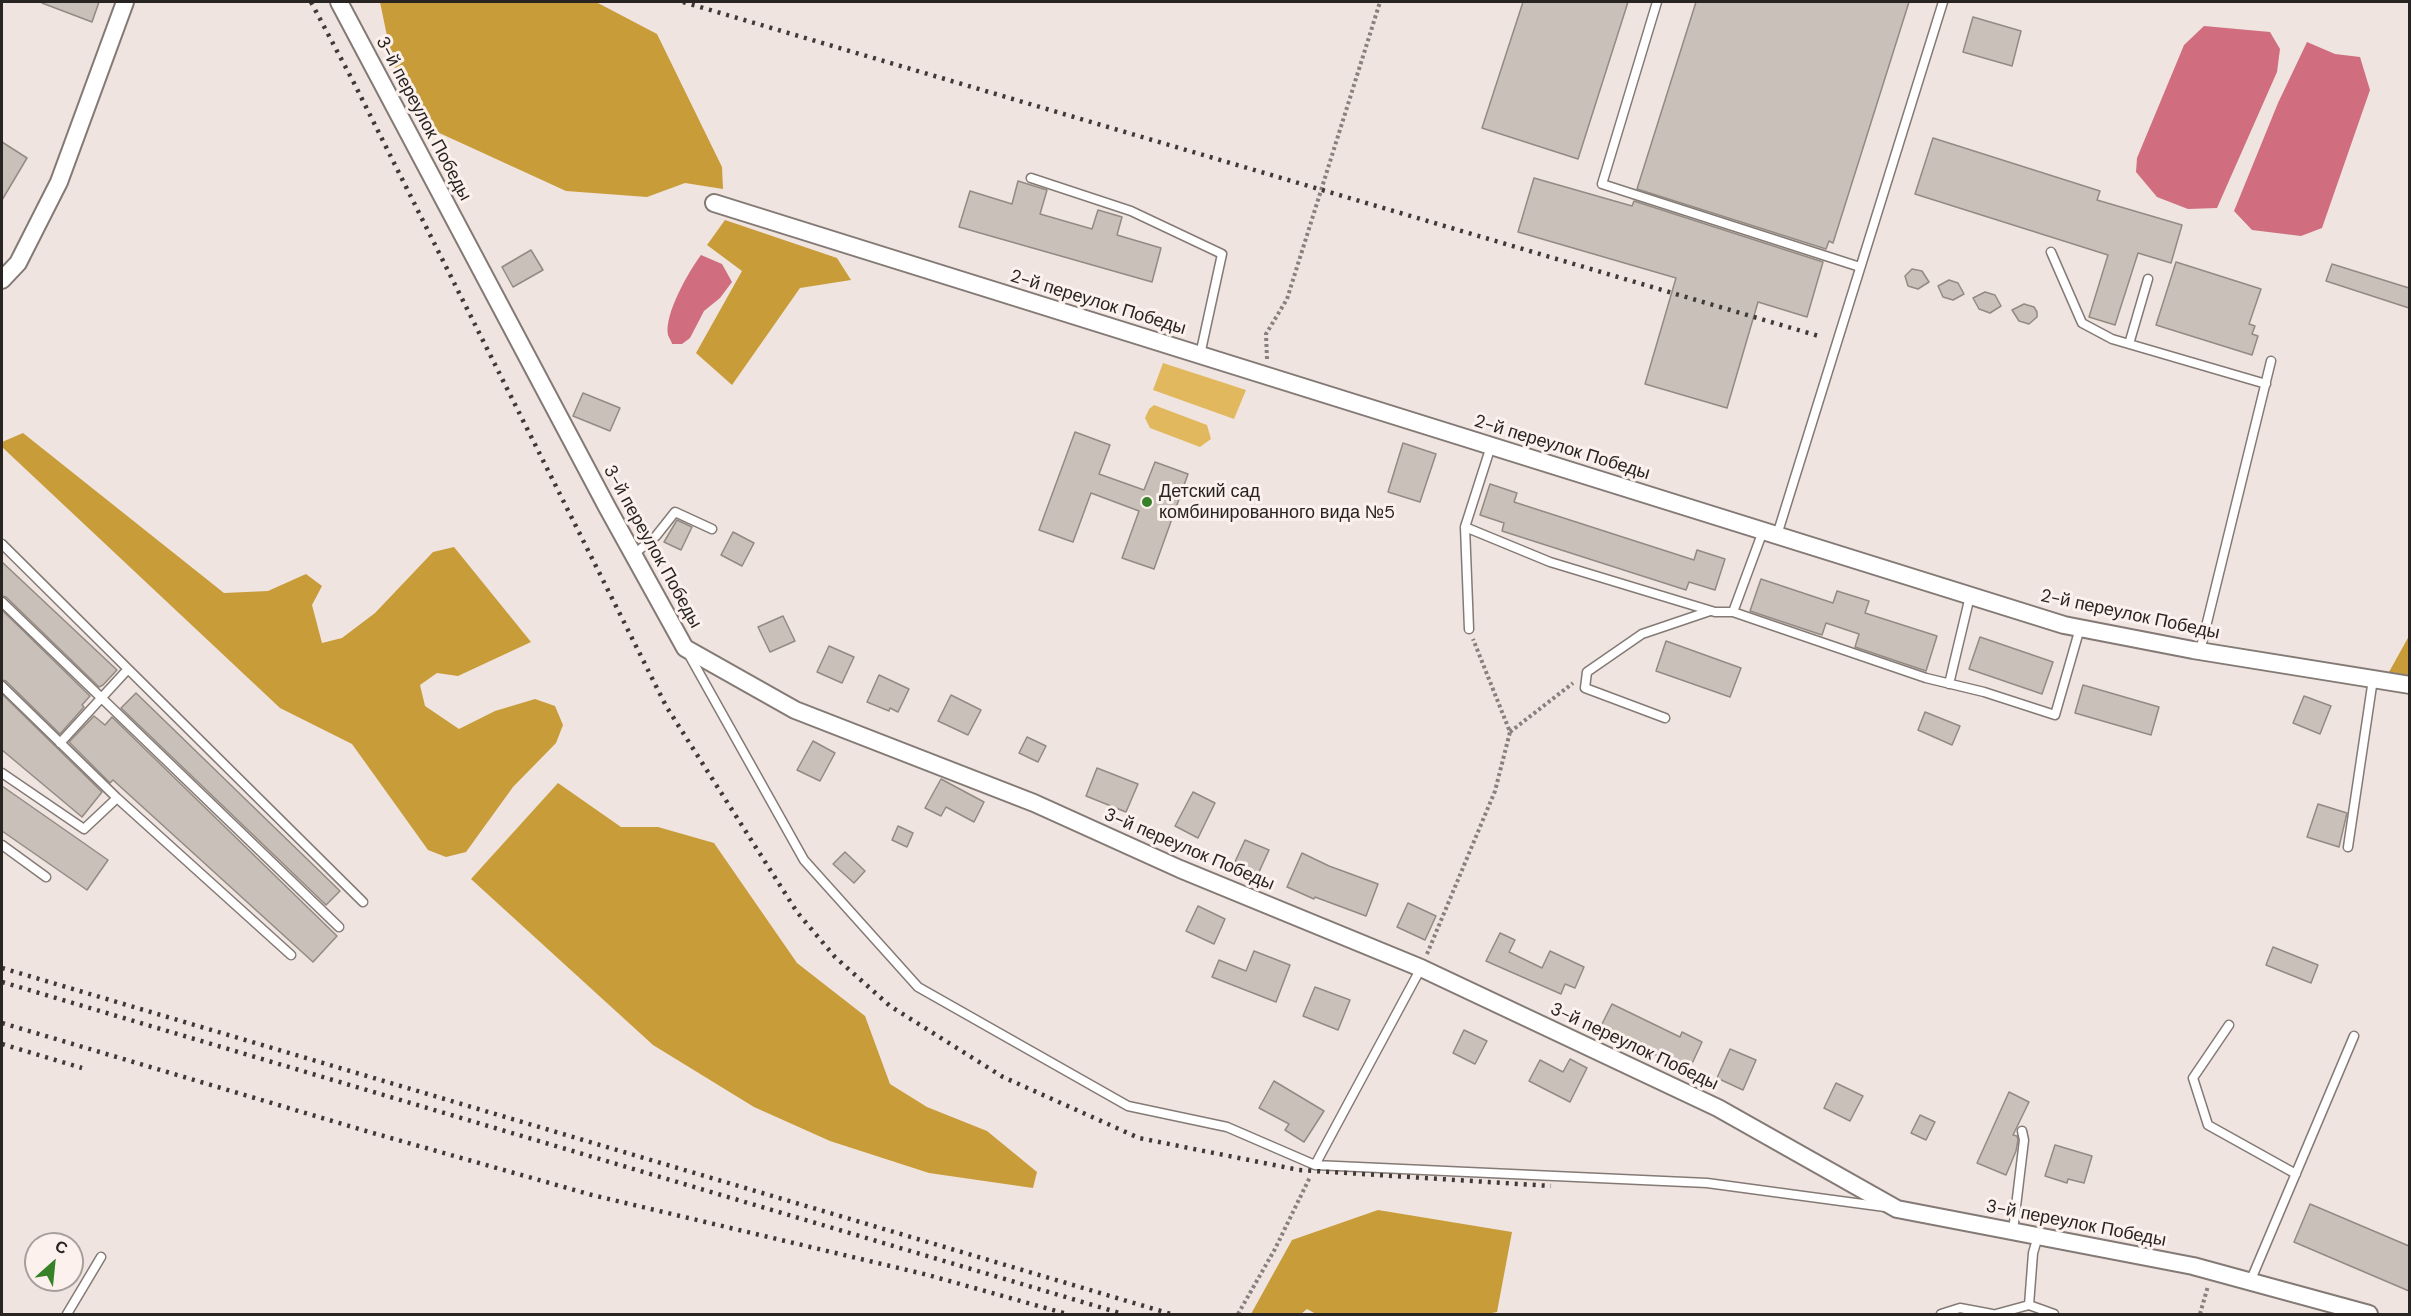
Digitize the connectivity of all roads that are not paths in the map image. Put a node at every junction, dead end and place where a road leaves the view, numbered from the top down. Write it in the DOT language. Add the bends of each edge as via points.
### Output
graph roads {
  1 [pos="125,2"];
  2 [pos="339,2"];
  3 [pos="1657,2"];
  4 [pos="1943,2"];
  5 [pos="1031,178"];
  6 [pos="714,203"];
  7 [pos="2051,252"];
  8 [pos="1860,267"];
  9 [pos="2148,279"];
  10 [pos="2,280"];
  11 [pos="2128,344"];
  12 [pos="1200,355"];
  13 [pos="2271,361"];
  14 [pos="2266,384"];
  15 [pos="1491,446"];
  16 [pos="1465,527"];
  17 [pos="712,529"];
  18 [pos="1770,533"];
  19 [pos="2,544"];
  20 [pos="633,555"];
  21 [pos="1970,596"];
  22 [pos="2,602"];
  23 [pos="1711,611"];
  24 [pos="1733,612"];
  25 [pos="2080,628"];
  26 [pos="1469,629"];
  27 [pos="686,648"];
  28 [pos="2200,651"];
  29 [pos="128,669"];
  30 [pos="2373,679"];
  31 [pos="1949,684"];
  32 [pos="2409,685"];
  33 [pos="2,686"];
  34 [pos="101,698"];
  35 [pos="1665,718"];
  36 [pos="60,743"];
  37 [pos="2,773"];
  38 [pos="117,798"];
  39 [pos="2,845"];
  40 [pos="2348,847"];
  41 [pos="46,878"];
  42 [pos="363,902"];
  43 [pos="339,927"];
  44 [pos="291,955"];
  45 [pos="1421,968"];
  46 [pos="2229,1025"];
  47 [pos="2354,1036"];
  48 [pos="2022,1131"];
  49 [pos="1316,1165"];
  50 [pos="2296,1174"];
  51 [pos="1897,1209"];
  52 [pos="2013,1231"];
  53 [pos="2038,1236"];
  54 [pos="101,1257"];
  55 [pos="2250,1282"];
  56 [pos="2029,1305"];
  57 [pos="67,1314"];
  58 [pos="1941,1314"];
  59 [pos="1994,1314"];
  60 [pos="2054,1314"];
  61 [pos="2369,1314"];
  1 -- 10 [label="street" via="59,182 18,263"];
  2 -- 20 [label="street, 3-й переулок Победы"];
  3 -- 8 [label="lane" via="1602,183"];
  4 -- 8 [label="lane"];
  5 -- 12 [label="lane" via="1131,211 1222,254"];
  6 -- 12 [label="street, 2-й переулок Победы"];
  7 -- 11 [label="lane" via="2082,323"];
  8 -- 18 [label="lane"];
  9 -- 11 [label="lane"];
  11 -- 14 [label="lane"];
  12 -- 15 [label="street, 2-й переулок Победы"];
  13 -- 14 [label="lane"];
  14 -- 28 [label="lane"];
  15 -- 16 [label="lane"];
  15 -- 18 [label="street, 2-й переулок Победы"];
  16 -- 23 [label="lane" via="1550,562"];
  16 -- 26 [label="lane"];
  17 -- 20 [label="lane" via="675,512 656,536"];
  18 -- 21 [label="street, 2-й переулок Победы"];
  18 -- 24 [label="lane"];
  19 -- 29 [label="lane"];
  20 -- 27 [label="street, 3-й переулок Победы"];
  21 -- 25 [label="street, 2-й переулок Победы"];
  21 -- 31 [label="lane"];
  22 -- 34 [label="lane"];
  23 -- 24 [label="lane"];
  23 -- 35 [label="lane" via="1642,634 1587,672 1585,688"];
  24 -- 31 [label="lane"];
  25 -- 28 [label="street, 2-й переулок Победы"];
  25 -- 31 [label="lane" via="2055,715"];
  27 -- 45 [label="street, 3-й переулок Победы" via="795,710 1034,803 1180,869"];
  27 -- 49 [label="lane" via="804,860 918,987 1128,1106 1227,1126"];
  28 -- 30 [label="street, 2-й переулок Победы"];
  29 -- 34 [label="lane"];
  29 -- 42 [label="lane"];
  30 -- 32 [label="street, 2-й переулок Победы"];
  30 -- 40 [label="lane"];
  33 -- 36 [label="lane"];
  34 -- 36 [label="lane"];
  34 -- 43 [label="lane"];
  36 -- 38 [label="lane"];
  37 -- 38 [label="lane" via="84,829"];
  38 -- 44 [label="lane"];
  39 -- 41 [label="lane"];
  45 -- 49 [label="lane"];
  45 -- 51 [label="street, 3-й переулок Победы" via="1718,1108"];
  46 -- 50 [label="lane" via="2193,1078 2208,1125"];
  47 -- 50 [label="lane"];
  48 -- 52 [label="lane"];
  49 -- 51 [label="lane" via="1707,1183"];
  50 -- 55 [label="lane"];
  51 -- 52 [label="street, 3-й переулок Победы"];
  52 -- 53 [label="street, 3-й переулок Победы"];
  53 -- 55 [label="street, 3-й переулок Победы" via="2193,1266"];
  53 -- 56 [label="lane"];
  54 -- 57 [label="lane"];
  55 -- 61 [label="street, 3-й переулок Победы"];
  56 -- 59 [label="lane"];
  56 -- 60 [label="lane"];
  58 -- 59 [label="lane" via="1960,1308"];
}
